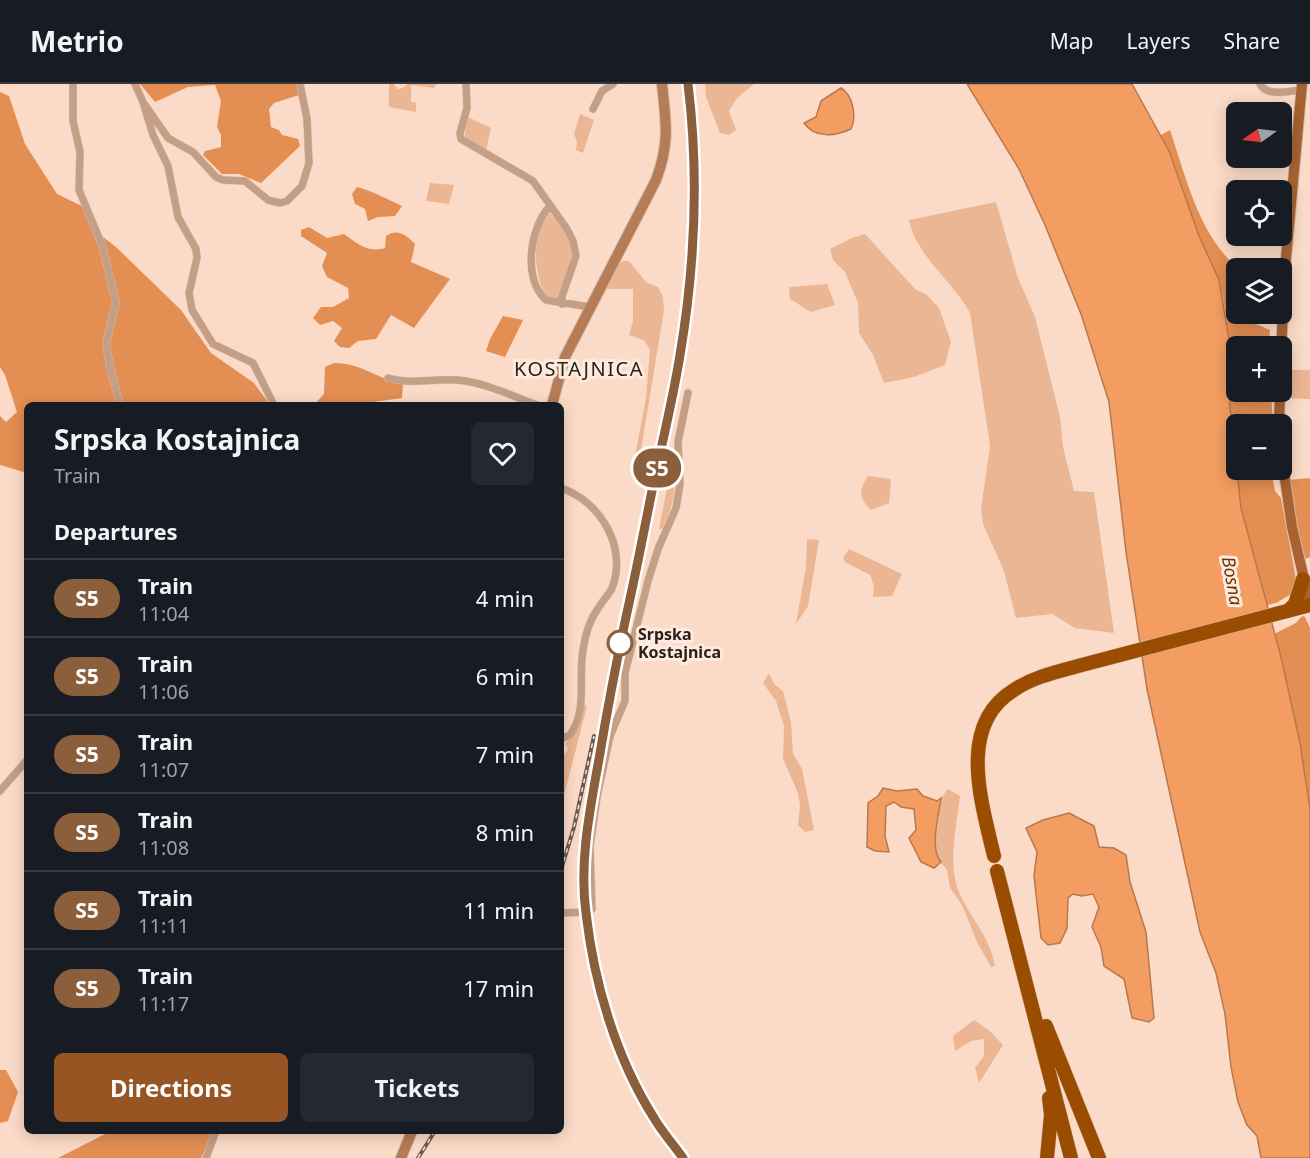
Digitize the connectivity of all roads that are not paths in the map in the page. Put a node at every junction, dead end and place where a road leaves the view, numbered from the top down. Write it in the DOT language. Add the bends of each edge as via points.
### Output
graph roads {
  1 [pos="73,84"];
  2 [pos="135,84"];
  3 [pos="300,84"];
  4 [pos="466,84"];
  5 [pos="613,84"];
  6 [pos="662,84"];
  7 [pos="1260,84"];
  8 [pos="1301,87"];
  9 [pos="143,102"];
  10 [pos="593,109"];
  11 [pos="550,206"];
  12 [pos="562,304"];
  13 [pos="590,307"];
  14 [pos="1282,336"];
  15 [pos="388,378"];
  16 [pos="688,393"];
  17 [pos="119,402"];
  18 [pos="272,402"];
  19 [pos="529,402"];
  20 [pos="553,402"];
  21 [pos="1285,480"];
  22 [pos="564,490"];
  23 [pos="1303,579"];
  24 [pos="1310,605"];
  25 [pos="1288,611"];
  26 [pos="564,738"];
  27 [pos="24,763"];
  28 [pos="0,791"];
  29 [pos="993,856"];
  30 [pos="997,871"];
  31 [pos="564,913"];
  32 [pos="1023,967"];
  33 [pos="1042,1042"];
  34 [pos="215,1134"];
  35 [pos="411,1134"];
  36 [pos="206,1158"];
  37 [pos="402,1158"];
  38 [pos="1047,1158"];
  39 [pos="1071,1158"];
  40 [pos="1099,1158"];
  1 -- 17 [label="street" via="73,121 80,152 79,190 102,245 116,302 106,344"];
  2 -- 9 [label="street"];
  3 -- 9 [label="street" via="309,163 302,186 280,203 268,200 245,181 216,177 193,152 168,138"];
  4 -- 11 [label="street" via="467,108 460,139 533,182"];
  5 -- 10 [label="street" via="602,91"];
  6 -- 13 [label="main road" via="667,130 664,158"];
  7 -- 8 [label="street" via="1268,92"];
  8 -- 14 [label="main road"];
  9 -- 18 [label="street" via="168,166 178,217 196,249 189,293 192,310 213,344 253,363"];
  11 -- 12 [label="street" via="576,249"];
  11 -- 12 [label="street" via="541,216 532,265 543,298"];
  12 -- 13 [label="street"];
  13 -- 20 [label="main road" via="566,357"];
  15 -- 19 [label="street" via="412,382 458,380"];
  16 -- 31 [label="street" via="678,442 680,484 676,508 648,581 625,673 625,701 608,744 597,797 590,846 592,909"];
  21 -- 23 [label="main road"];
  22 -- 26 [label="street" via="598,512 616,557 613,586 585,639 577,722"];
  23 -- 24 [label="main road"];
  23 -- 25 [label="highway" via="1295,604"];
  24 -- 25 [label="highway"];
  25 -- 29 [label="highway" via="1041,677 998,702 987,720 977,767"];
  27 -- 28 [label="street"];
  30 -- 32 [label="highway"];
  32 -- 33 [label="highway"];
  32 -- 40 [label="highway"];
  33 -- 38 [label="highway" via="1051,1115"];
  33 -- 39 [label="highway"];
  34 -- 36 [label="street"];
  35 -- 37 [label="main road"];
}
